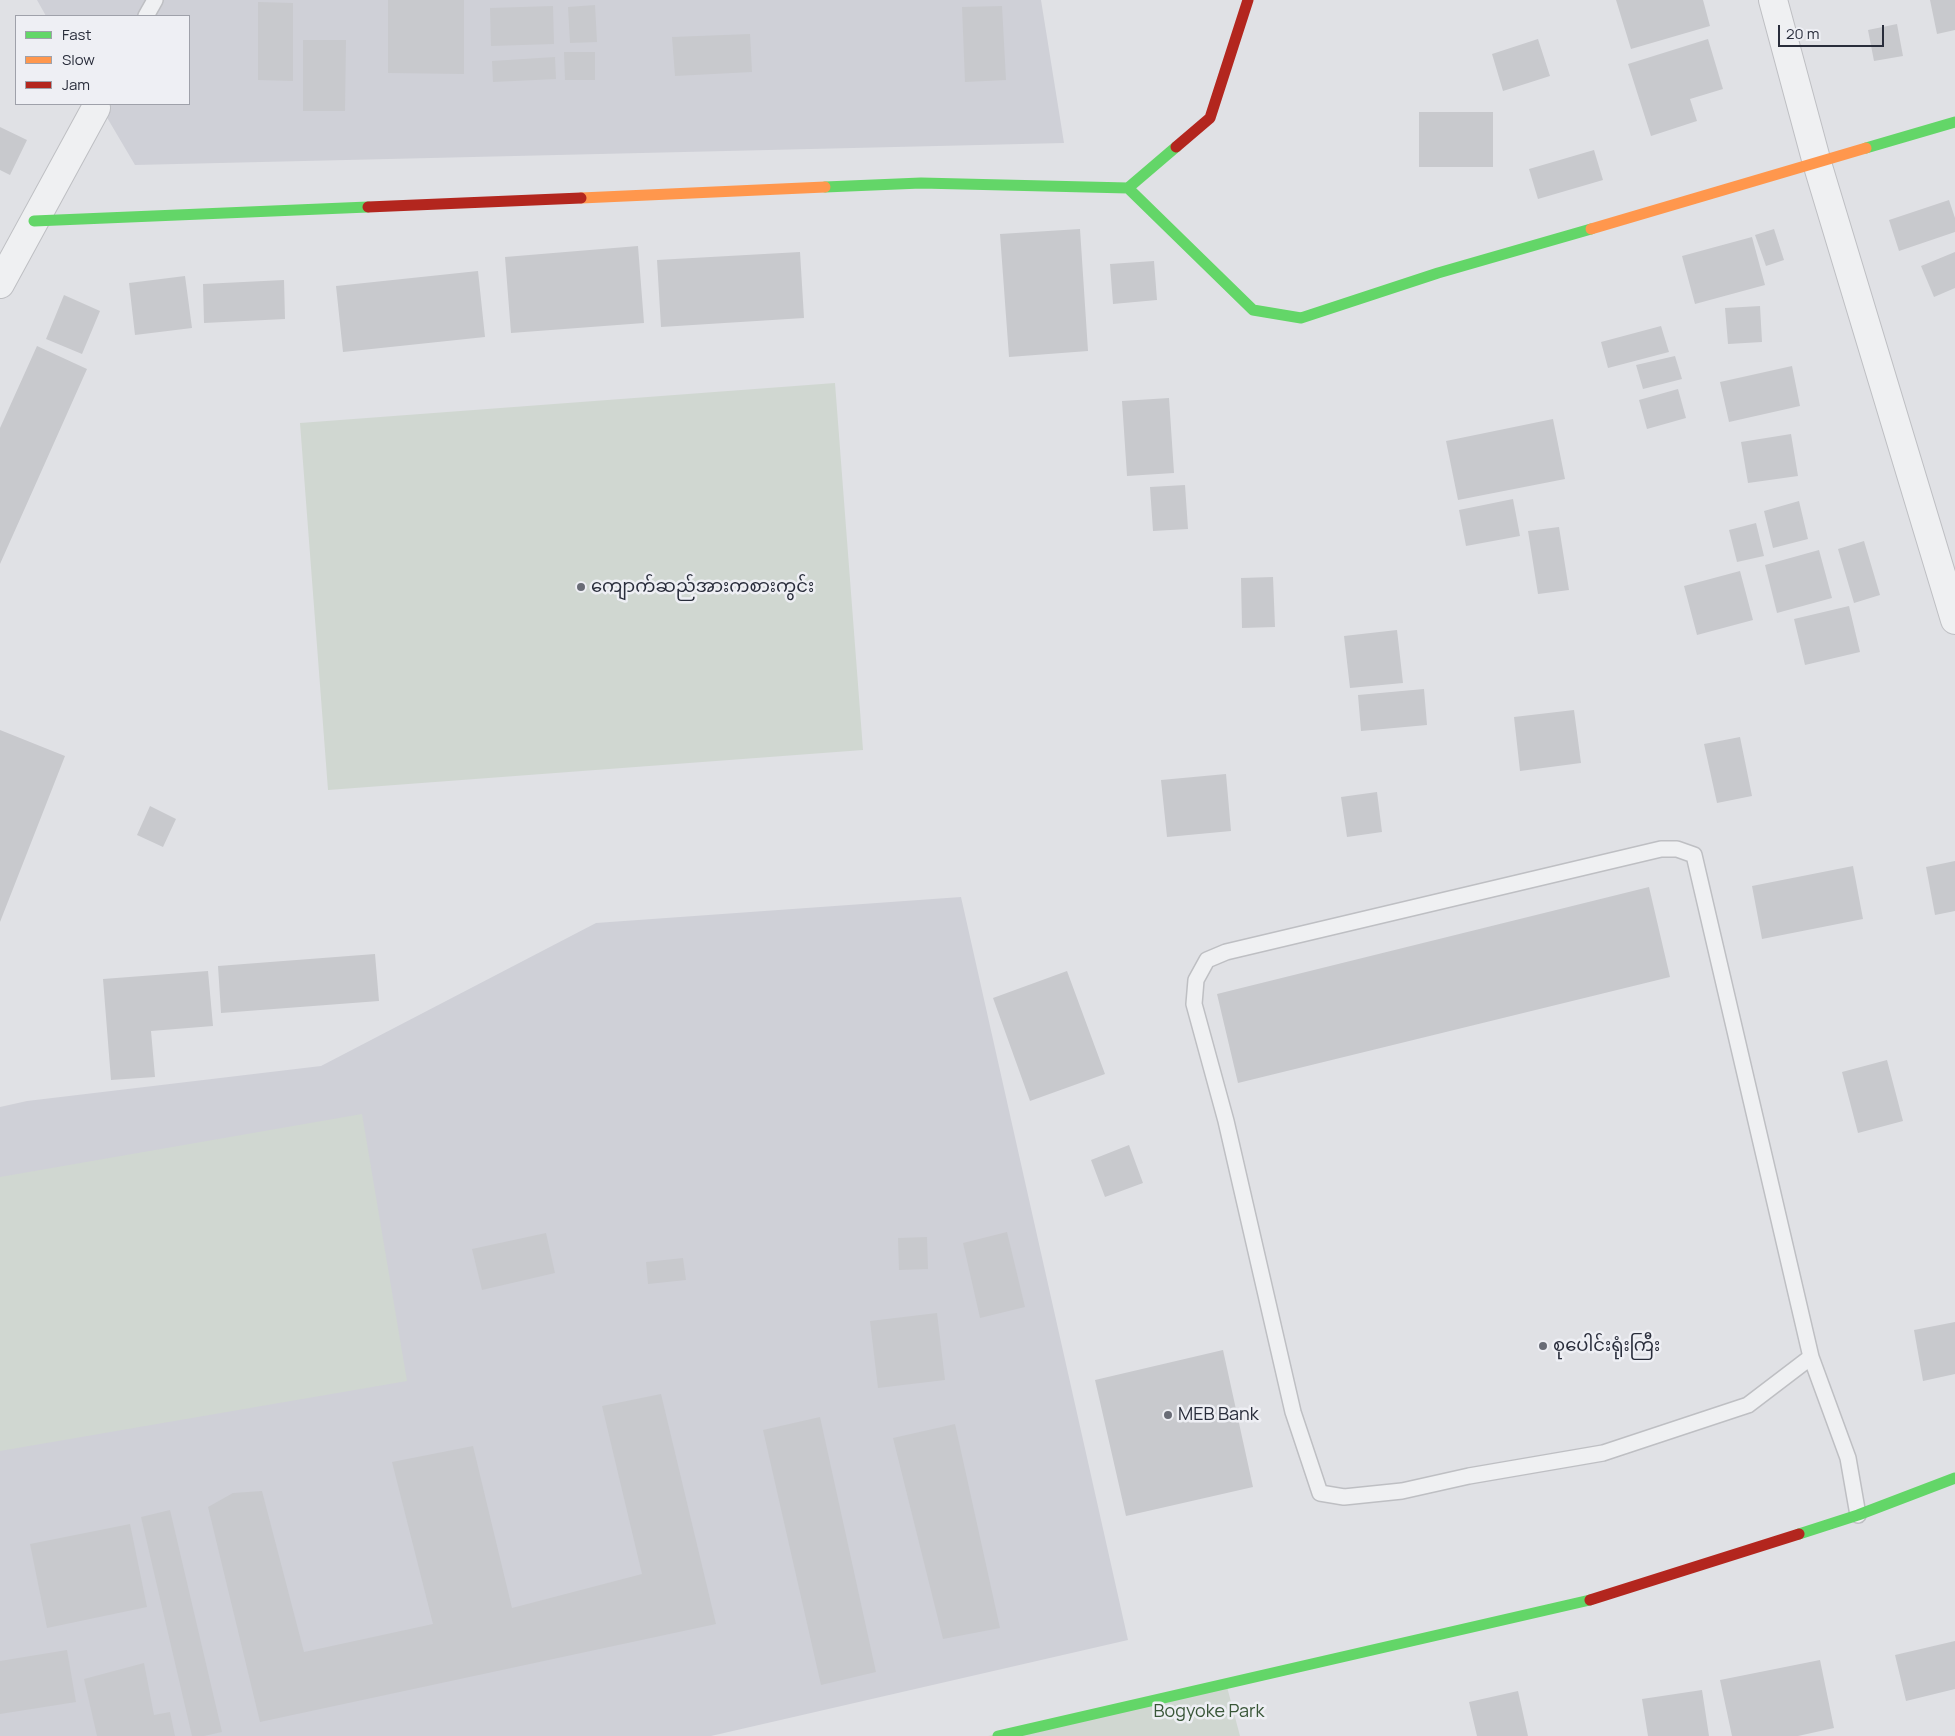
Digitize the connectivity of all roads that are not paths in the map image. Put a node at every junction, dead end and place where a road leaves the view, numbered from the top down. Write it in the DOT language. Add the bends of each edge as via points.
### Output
graph roads {
  1 [pos="155,0"];
  2 [pos="1248,0"];
  3 [pos="1773,0"];
  4 [pos="147,15"];
  5 [pos="97,106"];
  6 [pos="1955,122"];
  7 [pos="1817,164"];
  8 [pos="1128,188"];
  9 [pos="34,221"];
  10 [pos="0,284"];
  11 [pos="1955,620"];
  12 [pos="1811,1357"];
  13 [pos="1955,1478"];
  14 [pos="1858,1515"];
  15 [pos="998,1736"];
  1 -- 4 [label="lane"];
  2 -- 8 [label="street" via="1210,118"];
  3 -- 7 [label="street"];
  5 -- 9 [label="street"];
  6 -- 7 [label="street"];
  7 -- 8 [label="street" via="1438,273 1301,318 1253,310"];
  7 -- 11 [label="street"];
  8 -- 9 [label="street" via="921,183"];
  9 -- 10 [label="street"];
  12 -- 12 [label="lane" via="1694,855 1677,849 1661,850 1226,952 1207,960 1196,980 1194,1004 1226,1121 1293,1412 1320,1493 1344,1497 1402,1491 1604,1453 1748,1405"];
  12 -- 14 [label="lane" via="1848,1458"];
  13 -- 14 [label="street"];
  14 -- 15 [label="street" via="1595,1599"];
}
